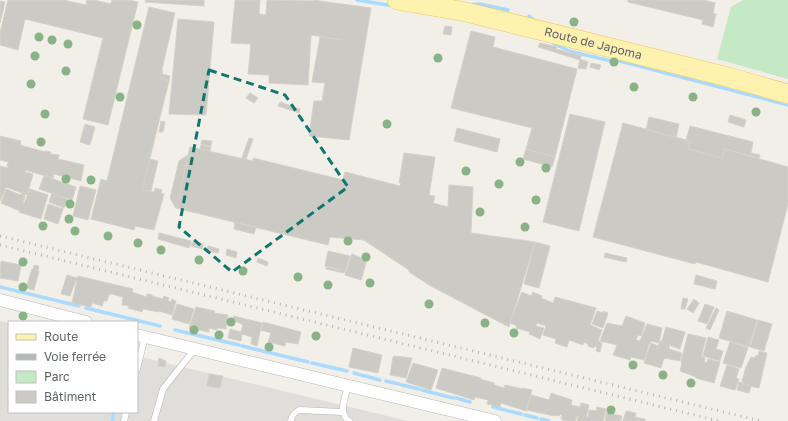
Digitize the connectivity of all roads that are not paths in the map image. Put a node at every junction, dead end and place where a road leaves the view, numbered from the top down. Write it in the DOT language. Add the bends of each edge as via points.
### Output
graph roads {
  1 [pos="397,0"];
  2 [pos="788,94"];
  3 [pos="0,300"];
  4 [pos="82,321"];
  5 [pos="141,336"];
  6 [pos="194,350"];
  7 [pos="138,361"];
  8 [pos="348,386"];
  9 [pos="342,412"];
  10 [pos="468,418"];
  11 [pos="154,421"];
  12 [pos="291,421"];
  13 [pos="349,421"];
  14 [pos="495,421"];
  1 -- 2 [label="main road, Route de Japoma" via="466,12"];
  3 -- 4 [label="street"];
  5 -- 6 [label="street"];
  5 -- 7 [label="lane"];
  6 -- 8 [label="street"];
  6 -- 11 [label="lane" via="163,389"];
  8 -- 9 [label="lane"];
  8 -- 10 [label="street"];
  9 -- 12 [label="lane" via="300,410 295,411"];
  9 -- 13 [label="lane" via="344,418"];
  10 -- 14 [label="street"];
}
